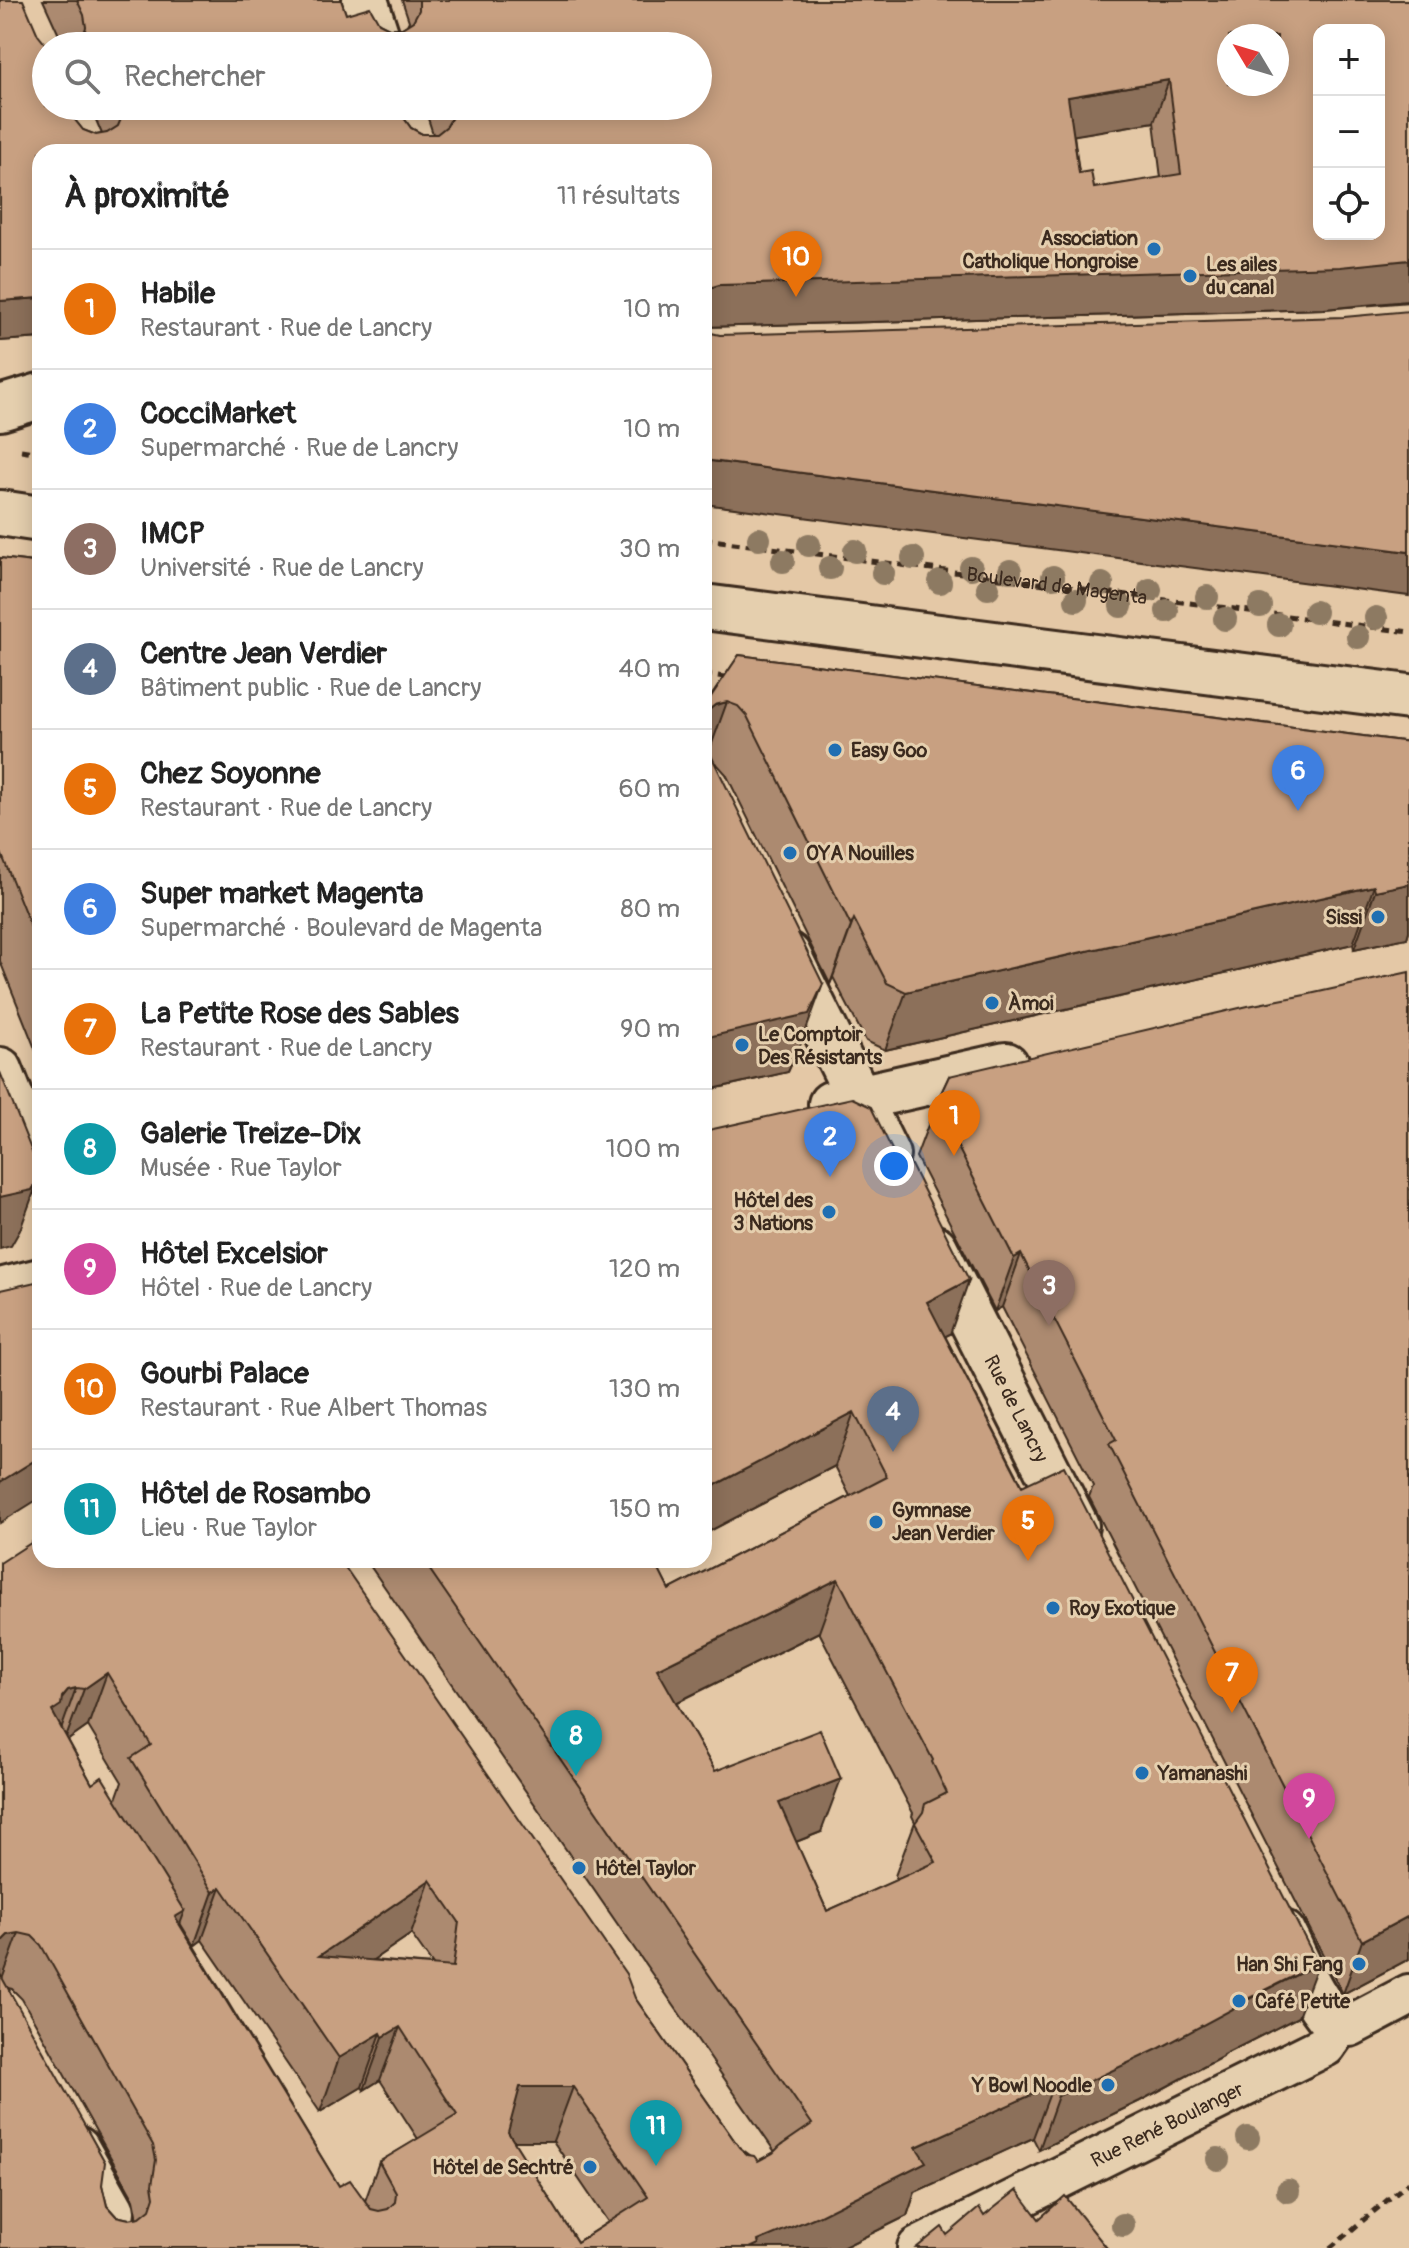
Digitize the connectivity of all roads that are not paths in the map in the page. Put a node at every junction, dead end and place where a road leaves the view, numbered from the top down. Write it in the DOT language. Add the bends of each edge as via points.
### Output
graph roads {
  1 [pos="365,0"];
  2 [pos="375,32"];
  3 [pos="32,398"];
  4 [pos="0,408"];
  5 [pos="0,513"];
  6 [pos="32,518"];
  7 [pos="712,608"];
  8 [pos="1409,697"];
  9 [pos="771,921"];
  10 [pos="1041,1057"];
  11 [pos="0,1070"];
  12 [pos="858,1098"];
  13 [pos="798,1111"];
  14 [pos="32,1151"];
  15 [pos="32,1283"];
  16 [pos="0,1291"];
  17 [pos="1097,1567"];
  18 [pos="1263,1892"];
  19 [pos="1409,1995"];
  20 [pos="1339,2026"];
  21 [pos="60,2118"];
  22 [pos="110,2248"];
  23 [pos="918,2248"];
  1 -- 2 [label="street"];
  3 -- 4 [label="street"];
  5 -- 6 [label="street"];
  7 -- 8 [label="street"];
  9 -- 12 [label="street, Rue de Lancry"];
  10 -- 12 [label="street"];
  11 -- 14 [label="street"];
  12 -- 13 [label="street"];
  12 -- 17 [label="street, Rue de Lancry"];
  15 -- 16 [label="street"];
  18 -- 20 [label="street" via="1320,2005"];
  19 -- 20 [label="street, Rue René Boulanger" via="1350,2026"];
  20 -- 23 [label="street, Rue René Boulanger" via="1325,2046"];
  21 -- 22 [label="street" via="112,2211"];
}
